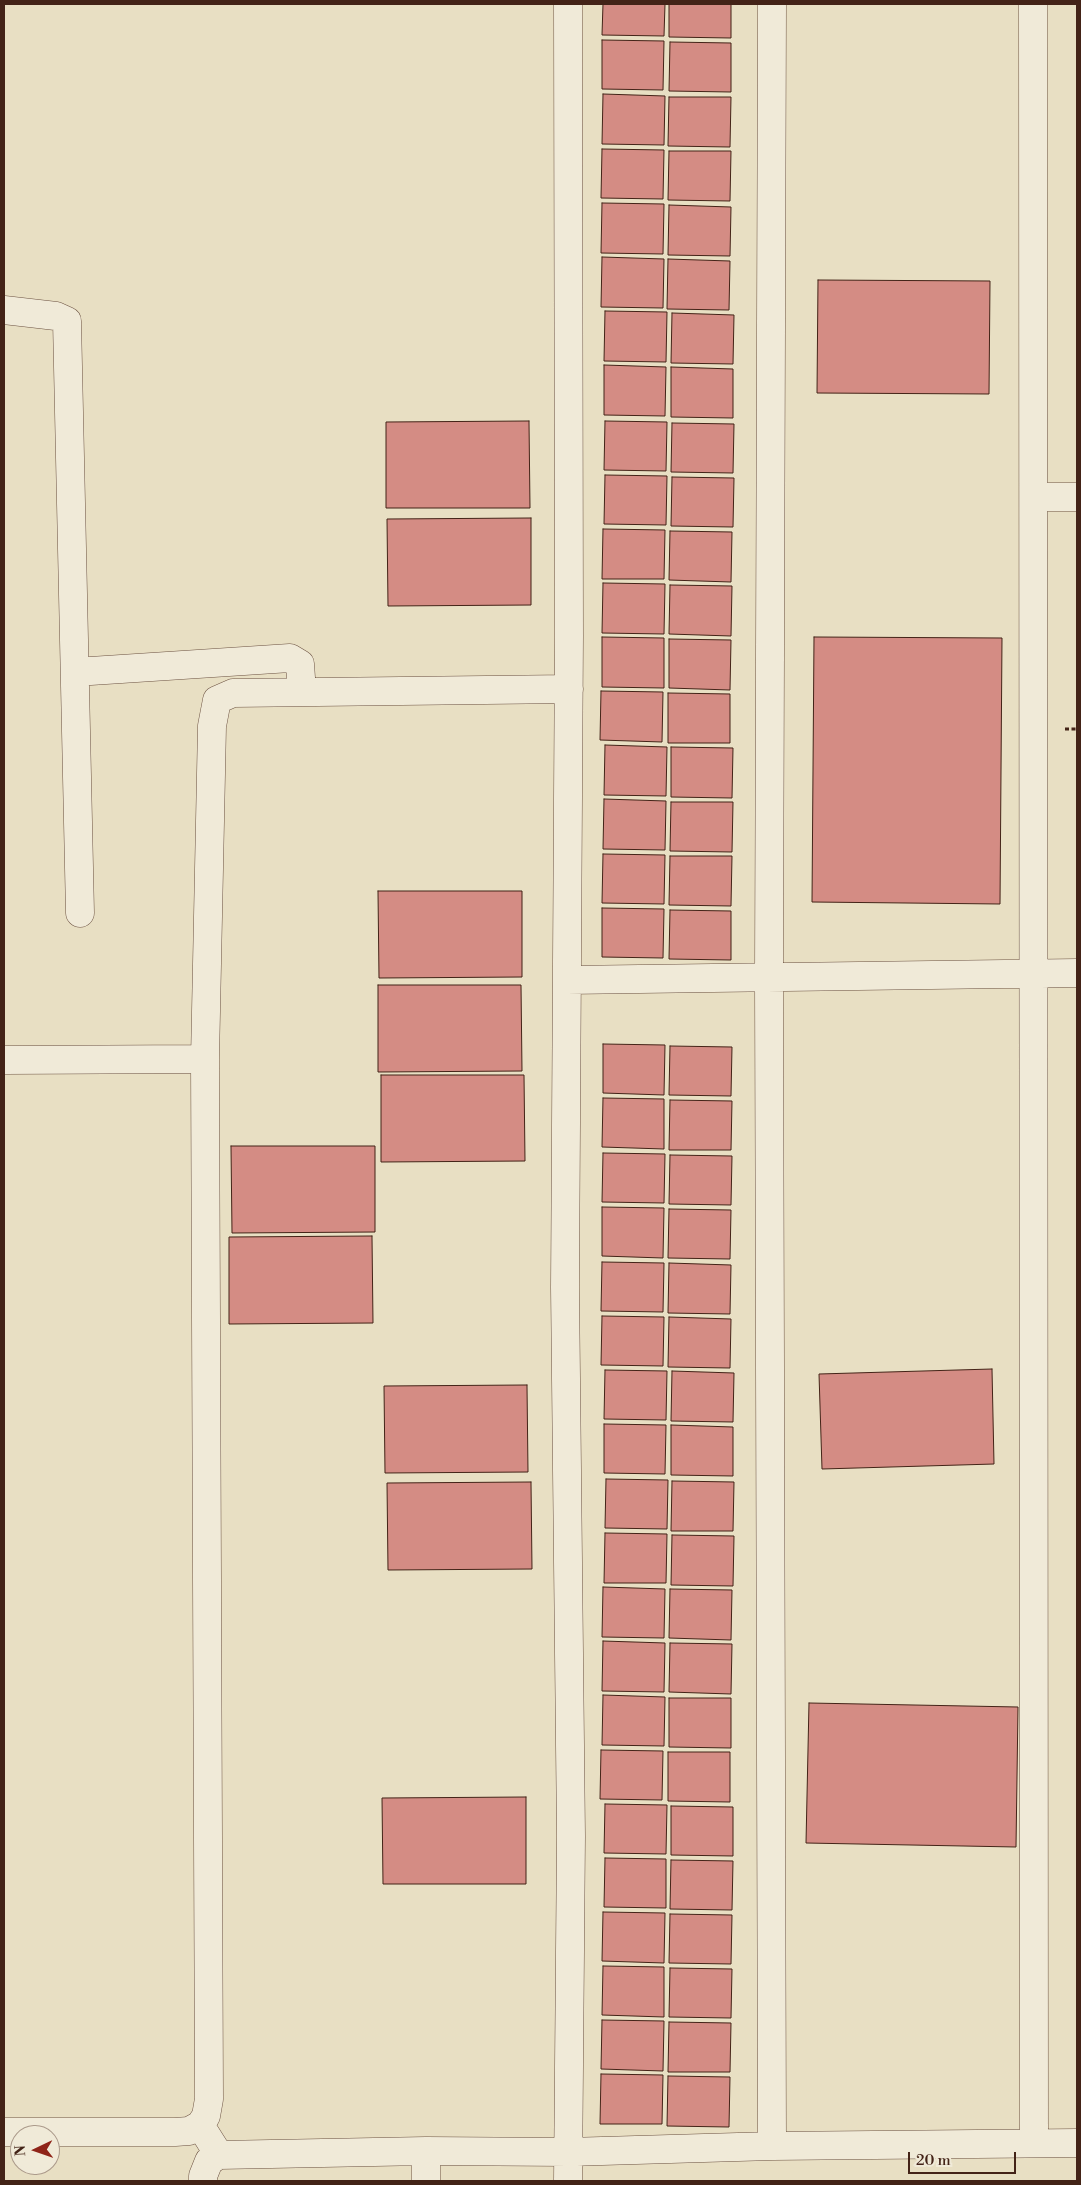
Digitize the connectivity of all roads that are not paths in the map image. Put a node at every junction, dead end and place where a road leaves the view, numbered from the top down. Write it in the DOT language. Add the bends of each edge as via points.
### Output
graph roads {
  1 [pos="568,4"];
  2 [pos="772,4"];
  3 [pos="1033,4"];
  4 [pos="4,310"];
  5 [pos="1034,497"];
  6 [pos="1077,497"];
  7 [pos="75,672"];
  8 [pos="569,688"];
  9 [pos="302,692"];
  10 [pos="80,913"];
  11 [pos="1035,973"];
  12 [pos="1077,973"];
  13 [pos="769,977"];
  14 [pos="567,980"];
  15 [pos="205,1059"];
  16 [pos="4,1060"];
  17 [pos="200,2125"];
  18 [pos="4,2132"];
  19 [pos="1034,2142"];
  20 [pos="1077,2142"];
  21 [pos="772,2146"];
  22 [pos="426,2151"];
  23 [pos="568,2152"];
  24 [pos="219,2155"];
  25 [pos="203,2181"];
  26 [pos="426,2181"];
  27 [pos="568,2181"];
  1 -- 8 [label="street"];
  2 -- 13 [label="street"];
  3 -- 5 [label="street"];
  4 -- 7 [label="street" via="56,316 67,321"];
  5 -- 6 [label="street"];
  5 -- 11 [label="street"];
  7 -- 9 [label="street" via="290,658 300,664"];
  7 -- 10 [label="street"];
  8 -- 9 [label="street"];
  8 -- 14 [label="street"];
  9 -- 15 [label="street" via="233,693 217,700 212,726"];
  11 -- 12 [label="street"];
  11 -- 13 [label="street"];
  11 -- 19 [label="street"];
  13 -- 14 [label="street"];
  13 -- 21 [label="street"];
  14 -- 23 [label="street" via="565,1287 571,1836"];
  15 -- 16 [label="street"];
  15 -- 17 [label="street" via="208,2099 206,2116"];
  17 -- 18 [label="street" via="189,2131 174,2132"];
  17 -- 24 [label="street"];
  19 -- 20 [label="street"];
  19 -- 21 [label="street"];
  21 -- 23 [label="street"];
  22 -- 23 [label="street"];
  22 -- 24 [label="street"];
  22 -- 26 [label="street"];
  23 -- 27 [label="street"];
  24 -- 25 [label="street" via="209,2161"];
}
